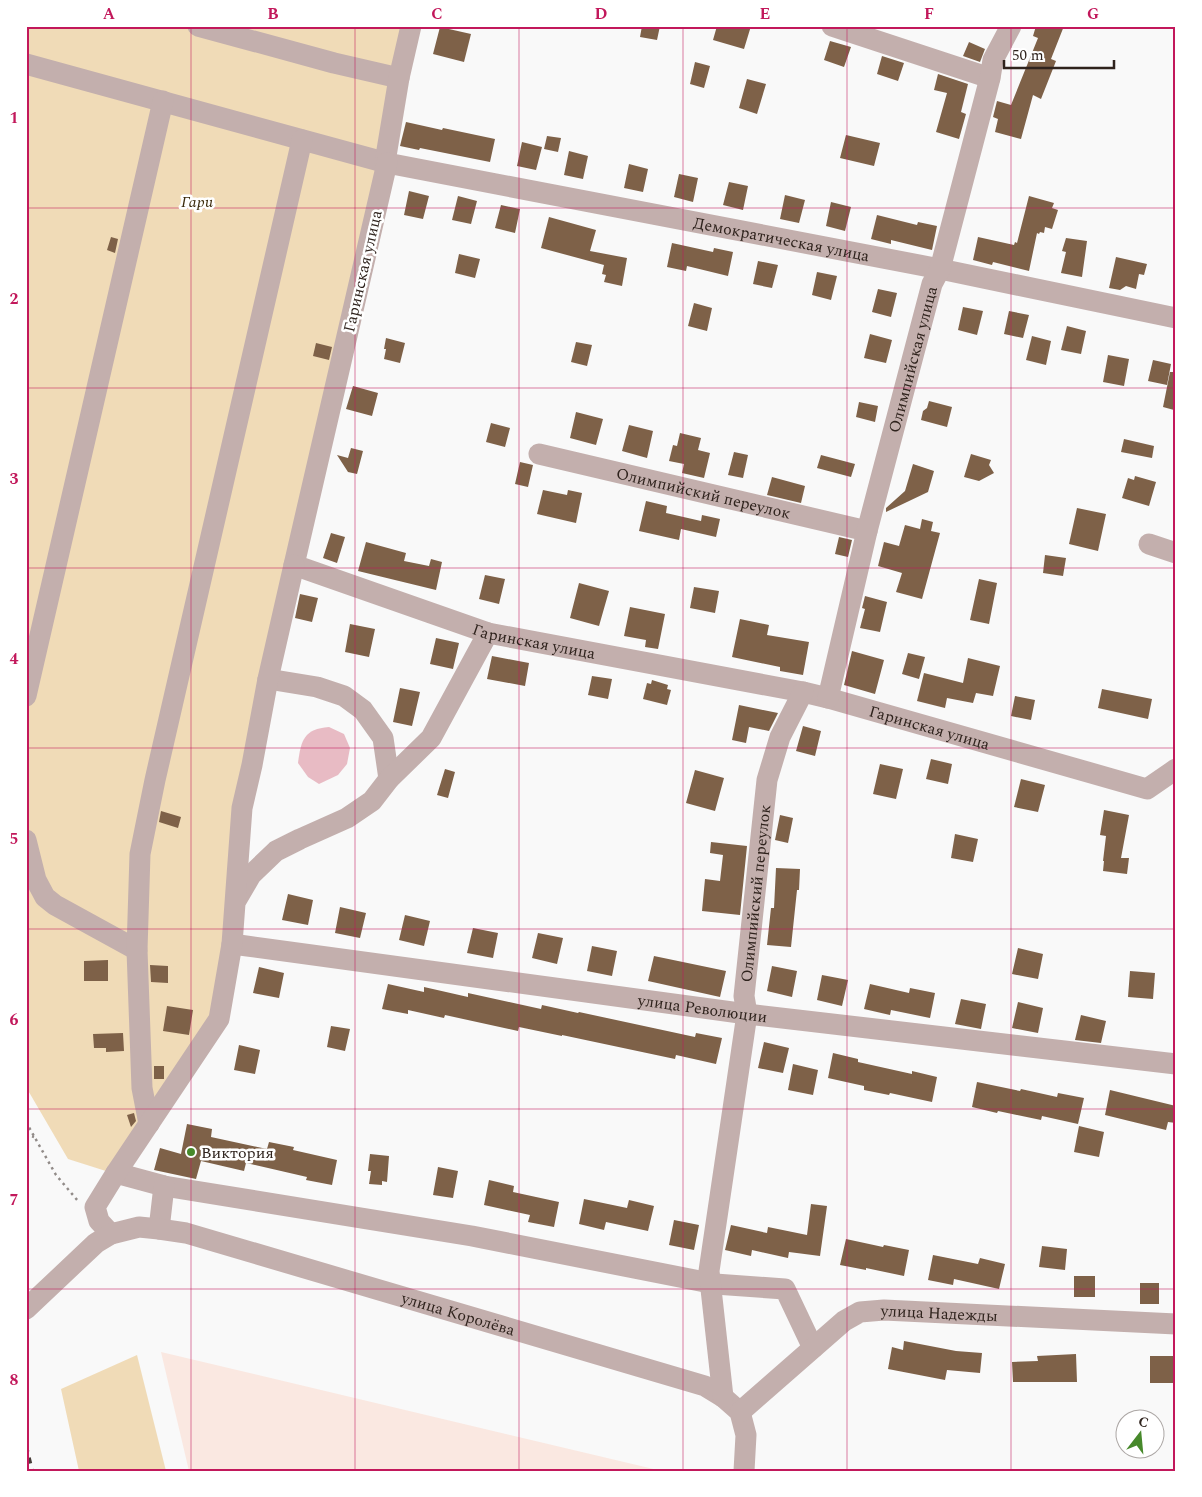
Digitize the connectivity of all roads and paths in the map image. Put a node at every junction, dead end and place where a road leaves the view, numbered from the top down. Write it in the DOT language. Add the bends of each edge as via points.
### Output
graph roads {
  1 [pos="198,26"];
  2 [pos="410,26"];
  3 [pos="832,26"];
  4 [pos="1011,26"];
  5 [pos="28,69"];
  6 [pos="399,78"];
  7 [pos="990,78"];
  8 [pos="163,101"];
  9 [pos="302,140"];
  10 [pos="386,162"];
  11 [pos="940,269"];
  12 [pos="1176,318"];
  13 [pos="540,454"];
  14 [pos="866,531"];
  15 [pos="1149,544"];
  16 [pos="1176,553"];
  17 [pos="294,565"];
  18 [pos="488,633"];
  19 [pos="268,679"];
  20 [pos="803,692"];
  21 [pos="26,696"];
  22 [pos="828,698"];
  23 [pos="1176,769"];
  24 [pos="389,779"];
  25 [pos="26,840"];
  26 [pos="235,904"];
  27 [pos="232,944"];
  28 [pos="137,950"];
  29 [pos="747,1014"];
  30 [pos="1176,1064"];
  31 [pos="26,1122"];
  32 [pos="148,1124"];
  33 [pos="26,1134"];
  34 [pos="35,1138"];
  35 [pos="116,1173"];
  36 [pos="164,1186"];
  37 [pos="95,1207"];
  38 [pos="159,1229"];
  39 [pos="111,1234"];
  40 [pos="710,1283"];
  41 [pos="26,1309"];
  42 [pos="1176,1324"];
  43 [pos="813,1348"];
  44 [pos="722,1397"];
  45 [pos="740,1412"];
  46 [pos="744,1471"];
  1 -- 6 [label="street" via="334,64"];
  2 -- 6 [label="street, Гаринская улица"];
  3 -- 7 [label="street"];
  4 -- 7 [label="street, Олимпийская улица" via="993,60"];
  5 -- 8 [label="street, Демократическая улица"];
  6 -- 10 [label="street, Гаринская улица"];
  7 -- 11 [label="street, Олимпийская улица"];
  8 -- 9 [label="street, Демократическая улица"];
  8 -- 21 [label="street"];
  9 -- 10 [label="street, Демократическая улица"];
  9 -- 28 [label="street" via="155,780 140,854"];
  10 -- 11 [label="street, Демократическая улица"];
  10 -- 17 [label="street, Гаринская улица"];
  11 -- 12 [label="street, Демократическая улица"];
  11 -- 14 [label="street, Олимпийская улица" via="932,284"];
  13 -- 14 [label="street, Олимпийский переулок"];
  14 -- 22 [label="street, Олимпийская улица"];
  15 -- 16 [label="street"];
  17 -- 18 [label="street, Гаринская улица"];
  17 -- 19 [label="street"];
  18 -- 20 [label="street, Гаринская улица"];
  18 -- 24 [label="street" via="431,738"];
  19 -- 24 [label="street" via="317,687 344,696 362,710 383,738"];
  19 -- 26 [label="street" via="242,808"];
  20 -- 22 [label="street, Гаринская улица"];
  20 -- 29 [label="street, Олимпийский переулок" via="780,737 767,780 744,996"];
  22 -- 23 [label="street, Гаринская улица" via="1147,789"];
  24 -- 26 [label="street" via="372,801 347,818 276,851 251,875"];
  25 -- 28 [label="street" via="36,880 45,897 55,906"];
  26 -- 27 [label="street"];
  27 -- 29 [label="street, улица Революции"];
  27 -- 32 [label="street" via="219,1019"];
  28 -- 32 [label="street" via="142,1088"];
  29 -- 30 [label="street, улица Революции"];
  29 -- 40 [label="street, Олимпийский переулок" via="709,1271"];
  31 -- 34 [label="path"];
  32 -- 35 [label="street"];
  33 -- 34 [label="path"];
  34 -- 37 [label="path" via="56,1175 80,1205"];
  35 -- 36 [label="street"];
  35 -- 37 [label="street"];
  36 -- 38 [label="street"];
  36 -- 40 [label="street" via="472,1236"];
  37 -- 39 [label="street" via="99,1222"];
  38 -- 39 [label="street, улица Королёва" via="139,1228"];
  38 -- 44 [label="street, улица Королёва" via="186,1234 705,1386"];
  39 -- 41 [label="street" via="96,1243"];
  40 -- 43 [label="street" via="785,1289"];
  40 -- 44 [label="street, Олимпийский переулок"];
  42 -- 43 [label="street, улица Надежды" via="884,1310 860,1312 844,1321"];
  43 -- 45 [label="street, улица Надежды"];
  44 -- 45 [label="street, улица Королёва"];
  45 -- 46 [label="street" via="746,1435"];
}
